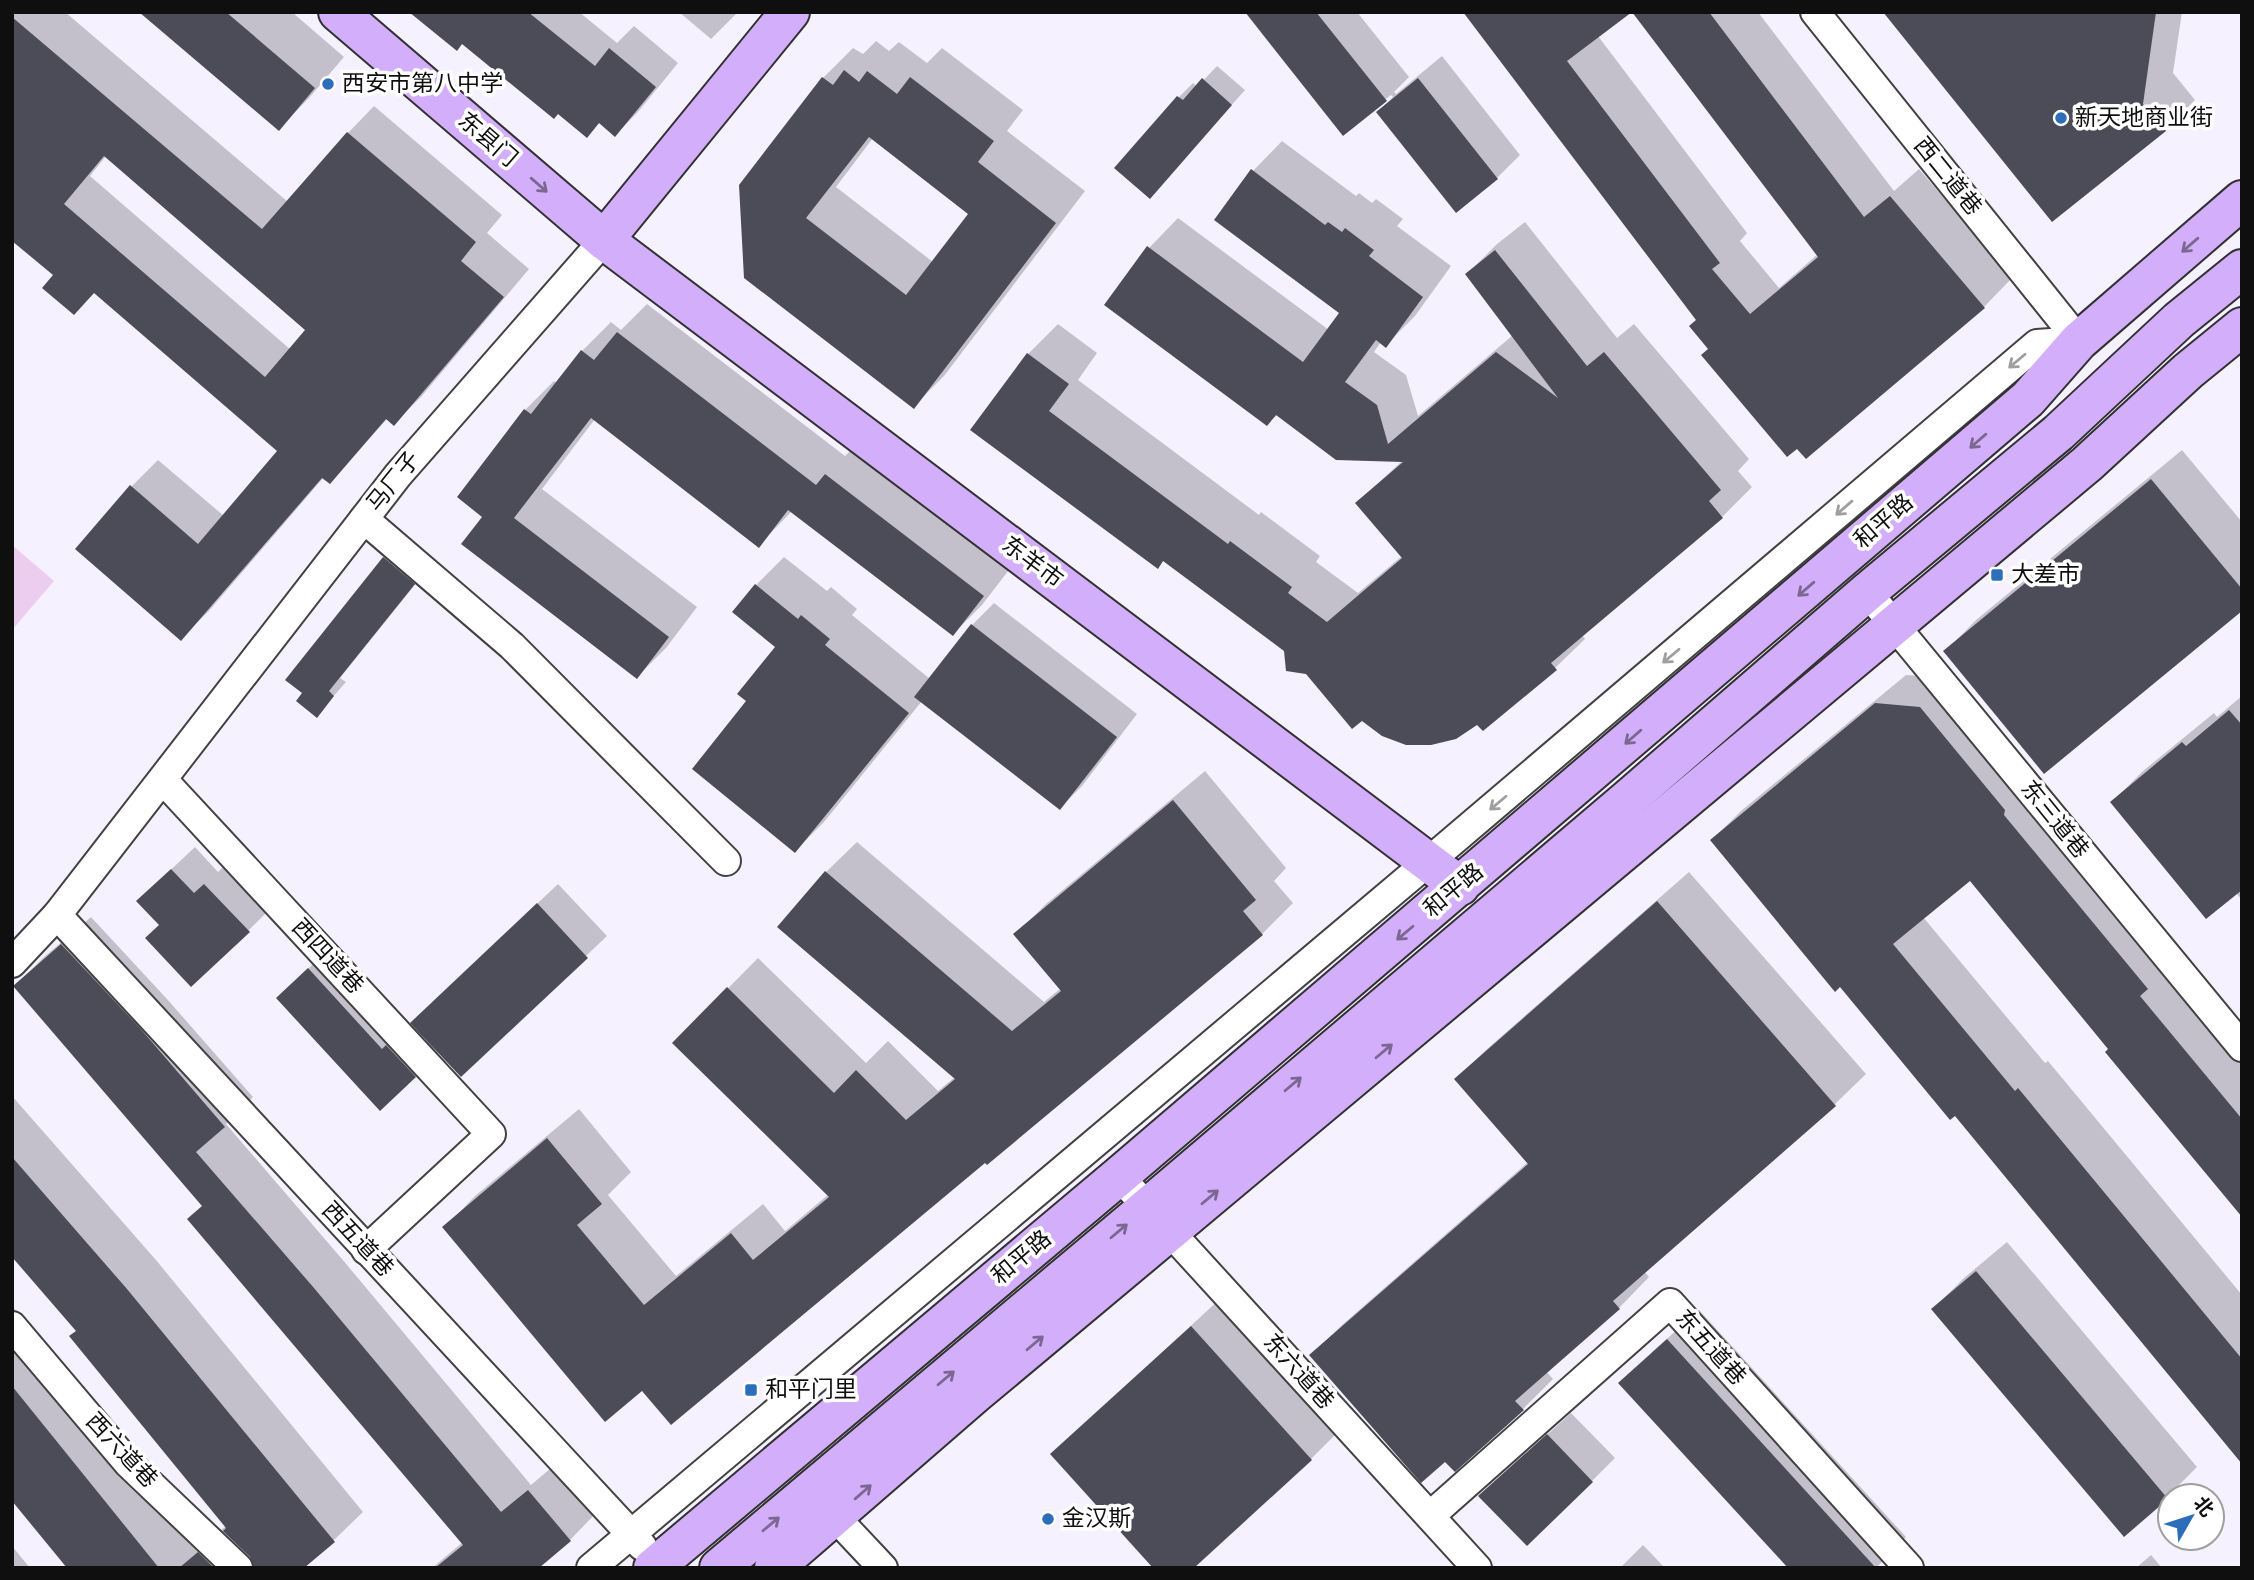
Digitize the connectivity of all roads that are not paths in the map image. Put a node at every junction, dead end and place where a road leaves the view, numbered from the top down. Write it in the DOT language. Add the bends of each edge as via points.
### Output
graph roads {
  1 [pos="338,12"];
  2 [pos="790,12"];
  3 [pos="1815,12"];
  4 [pos="2242,200"];
  5 [pos="604,240"];
  6 [pos="2242,269"];
  7 [pos="2242,327"];
  8 [pos="2079,341"];
  9 [pos="364,519"];
  10 [pos="1867,592"];
  11 [pos="1894,625"];
  12 [pos="163,780"];
  13 [pos="726,862"];
  14 [pos="1428,862"];
  15 [pos="1460,886"];
  16 [pos="57,915"];
  17 [pos="12,963"];
  18 [pos="2242,1047"];
  19 [pos="1119,1176"];
  20 [pos="1159,1219"];
  21 [pos="366,1251"];
  22 [pos="12,1326"];
  23 [pos="1430,1516"];
  24 [pos="835,1517"];
  25 [pos="631,1535"];
  26 [pos="656,1566"];
  27 [pos="238,1568"];
  28 [pos="592,1568"];
  29 [pos="719,1568"];
  30 [pos="774,1568"];
  31 [pos="883,1568"];
  32 [pos="1477,1568"];
  33 [pos="1909,1568"];
  1 -- 5 [label="main road, 东县门, one-way"];
  2 -- 5 [label="main road, 马厂子"];
  3 -- 8 [label="street, 西二道巷"];
  4 -- 8 [label="main road, 和平路, one-way"];
  5 -- 9 [label="street, 马厂子"];
  5 -- 14 [label="main road, 东羊市"];
  6 -- 10 [label="main road, 和平路" via="2179,320 2058,433"];
  7 -- 11 [label="main road"];
  8 -- 14 [label="street, one-way" via="2037,344"];
  8 -- 15 [label="main road, 和平路, one-way" via="2028,398"];
  9 -- 12 [label="street, 马厂子"];
  9 -- 13 [label="street" via="512,646"];
  10 -- 11 [label="street, 东三道巷"];
  20 -- 10 [label="main road, 和平路, one-way" via="1617,808"];
  11 -- 18 [label="street, 东三道巷"];
  20 -- 11 [label="main road, one-way"];
  12 -- 16 [label="street, 马厂子"];
  12 -- 21 [label="street, 西四道巷" via="491,1134"];
  14 -- 15 [label="main road, 东羊市"];
  14 -- 25 [label="street"];
  15 -- 19 [label="main road, 和平路, one-way"];
  16 -- 17 [label="street, 马厂子"];
  16 -- 21 [label="street, 西五道巷"];
  19 -- 20 [label="street, 东六道巷"];
  19 -- 26 [label="main road, 和平路"];
  20 -- 23 [label="street, 东六道巷"];
  24 -- 20 [label="main road, one-way"];
  29 -- 20 [label="main road, 和平路, one-way"];
  21 -- 25 [label="street, 西五道巷"];
  22 -- 27 [label="street, 西六道巷" via="128,1464"];
  23 -- 32 [label="street, 东六道巷"];
  23 -- 33 [label="street, 东五道巷" via="1670,1303"];
  24 -- 30 [label="main road"];
  24 -- 31 [label="street"];
  25 -- 26 [label="street, 西五道巷"];
  25 -- 28 [label="street"];
}
